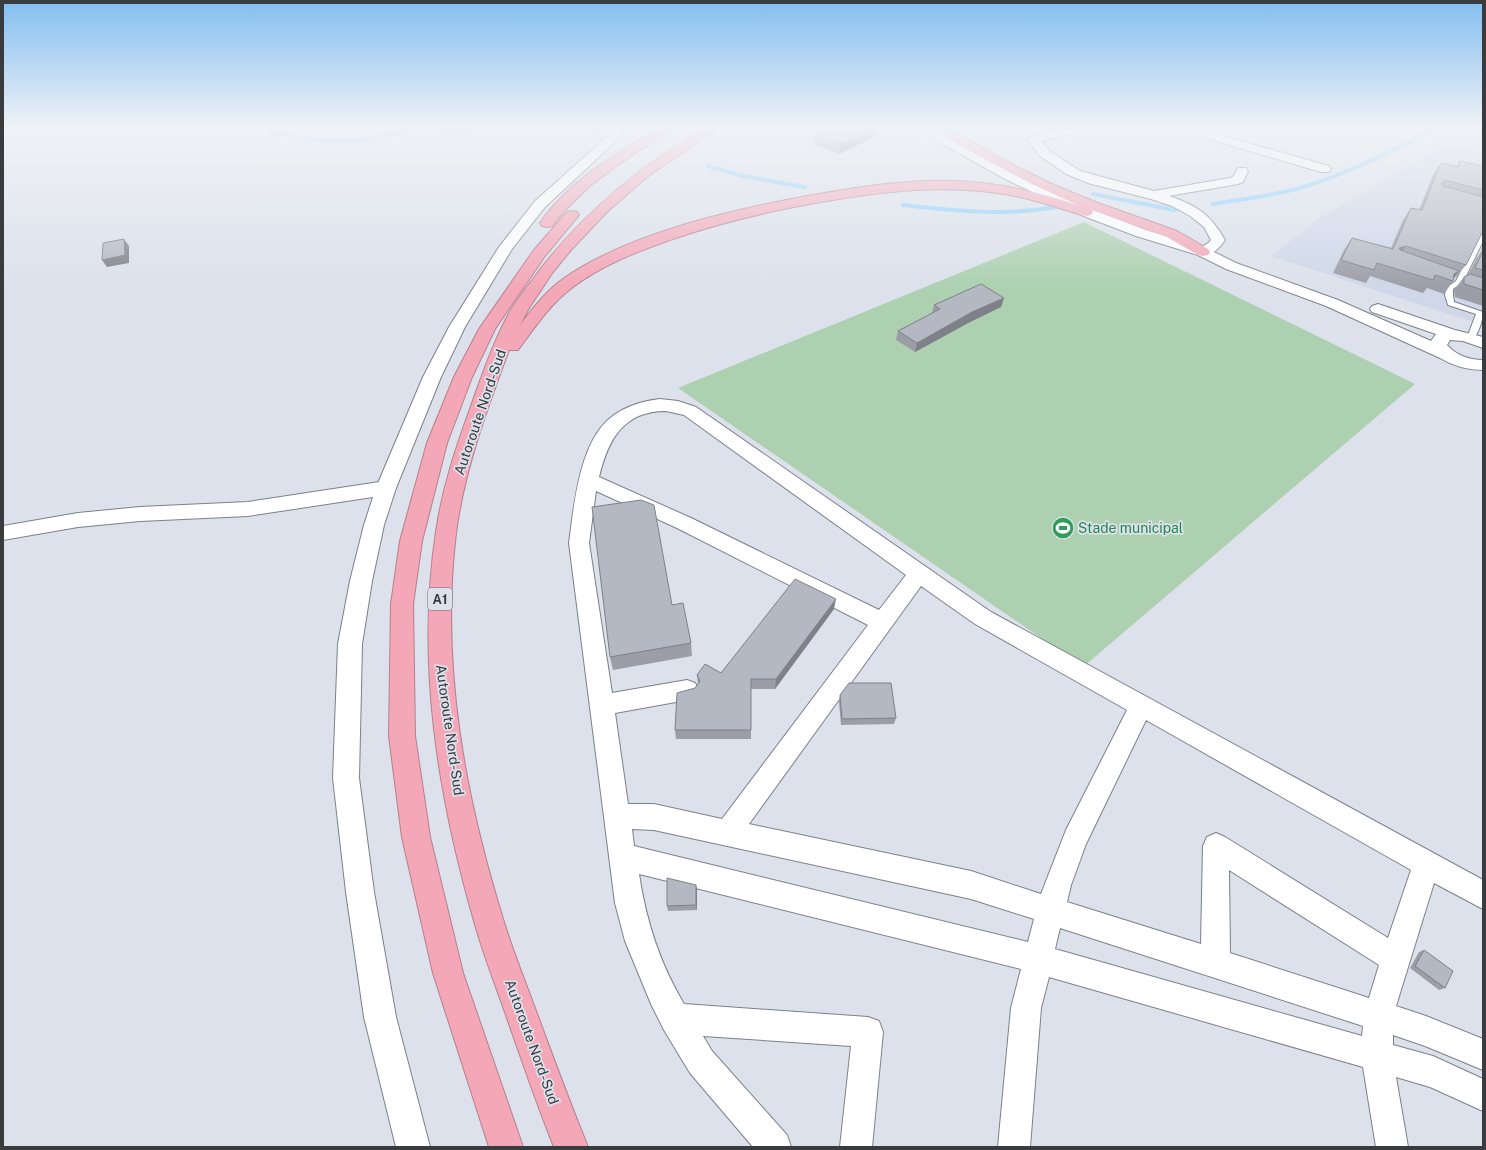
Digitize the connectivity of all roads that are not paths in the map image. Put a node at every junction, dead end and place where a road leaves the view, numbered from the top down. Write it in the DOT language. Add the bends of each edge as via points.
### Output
graph roads {
  1 [pos="563,183"];
  2 [pos="586,183"];
  3 [pos="610,183"];
  4 [pos="630,183"];
  5 [pos="1024,183"];
  6 [pos="1037,183"];
  7 [pos="1107,183"];
  8 [pos="1224,183"];
  9 [pos="1154,196"];
  10 [pos="1086,212"];
  11 [pos="1483,234"];
  12 [pos="1203,252"];
  13 [pos="505,304"];
  14 [pos="1482,313"];
  15 [pos="1454,334"];
  16 [pos="1479,341"];
  17 [pos="1446,354"];
  18 [pos="1482,365"];
  19 [pos="495,366"];
  20 [pos="589,480"];
  21 [pos="386,488"];
  22 [pos="3,533"];
  23 [pos="919,573"];
  24 [pos="882,622"];
  25 [pos="687,690"];
  26 [pos="602,705"];
  27 [pos="1141,706"];
  28 [pos="618,816"];
  29 [pos="727,833"];
  30 [pos="623,857"];
  31 [pos="1426,864"];
  32 [pos="1483,896"];
  33 [pos="1051,910"];
  34 [pos="1396,958"];
  35 [pos="1038,960"];
  36 [pos="1215,963"];
  37 [pos="1378,1016"];
  38 [pos="675,1019"];
  39 [pos="1483,1054"];
  40 [pos="1377,1057"];
  41 [pos="1483,1095"];
  42 [pos="412,1147"];
  43 [pos="506,1147"];
  44 [pos="571,1147"];
  45 [pos="775,1147"];
  46 [pos="856,1147"];
  47 [pos="1014,1147"];
  48 [pos="1392,1147"];
  1 -- 21 [label="street" via="549,195 506,247 457,327 432,377"];
  2 -- 13 [label="highway" via="556,211 518,262"];
  3 -- 13 [label="highway, Autoroute Nord-Sud" via="575,212 539,253"];
  4 -- 19 [label="highway, Autoroute Nord-Sud / A1" via="606,203 570,240 528,295"];
  5 -- 10 [label="street"];
  6 -- 12 [label="highway" via="1092,206 1172,234"];
  7 -- 9 [label="street"];
  8 -- 9 [label="street"];
  9 -- 12 [label="street" via="1181,205 1207,222 1218,240 1213,247"];
  10 -- 12 [label="street" via="1141,233"];
  10 -- 19 [label="highway" via="1021,193 954,185 920,185 799,201 712,221 663,237 586,271 549,300"];
  11 -- 14 [label="lane" via="1459,282 1450,288 1449,295 1451,303"];
  12 -- 15 [label="street" via="1249,261 1380,310"];
  12 -- 17 [label="street" via="1231,266 1332,303"];
  13 -- 43 [label="highway, Autoroute Nord-Sud" via="487,329 463,377 437,443 411,541 402,604 402,736 416,837 448,973"];
  14 -- 16 [label="lane"];
  15 -- 16 [label="street"];
  15 -- 17 [label="street" via="1438,340 1438,345"];
  17 -- 18 [label="street" via="1462,362"];
  19 -- 44 [label="highway, Autoroute Nord-Sud / A1" via="456,480 446,534 440,594 440,660 445,718 469,849 490,924 552,1101"];
  20 -- 23 [label="street" via="608,431 620,419 650,406 677,406 690,411"];
  20 -- 24 [label="street" via="684,523"];
  20 -- 26 [label="street" via="580,543"];
  21 -- 22 [label="street" via="248,509 140,514"];
  21 -- 42 [label="street" via="361,581 350,644 346,778 360,892 380,1017"];
  23 -- 24 [label="street"];
  23 -- 27 [label="street" via="983,618"];
  24 -- 29 [label="street"];
  25 -- 26 [label="street"];
  26 -- 28 [label="street"];
  27 -- 31 [label="street"];
  27 -- 33 [label="street" via="1075,839 1057,885"];
  28 -- 29 [label="street" via="654,817"];
  28 -- 30 [label="street"];
  29 -- 33 [label="street" via="972,885"];
  30 -- 35 [label="street"];
  30 -- 38 [label="street" via="639,941 661,994"];
  31 -- 32 [label="street"];
  31 -- 34 [label="street"];
  33 -- 35 [label="street"];
  33 -- 36 [label="street"];
  34 -- 36 [label="street" via="1216,846"];
  34 -- 37 [label="street"];
  35 -- 40 [label="street"];
  35 -- 47 [label="street" via="1026,1008"];
  36 -- 37 [label="street"];
  37 -- 39 [label="street" via="1426,1031"];
  37 -- 40 [label="street"];
  38 -- 45 [label="street" via="701,1062"];
  38 -- 46 [label="street" via="868,1032"];
  40 -- 41 [label="street" via="1433,1072"];
  40 -- 48 [label="street"];
}
